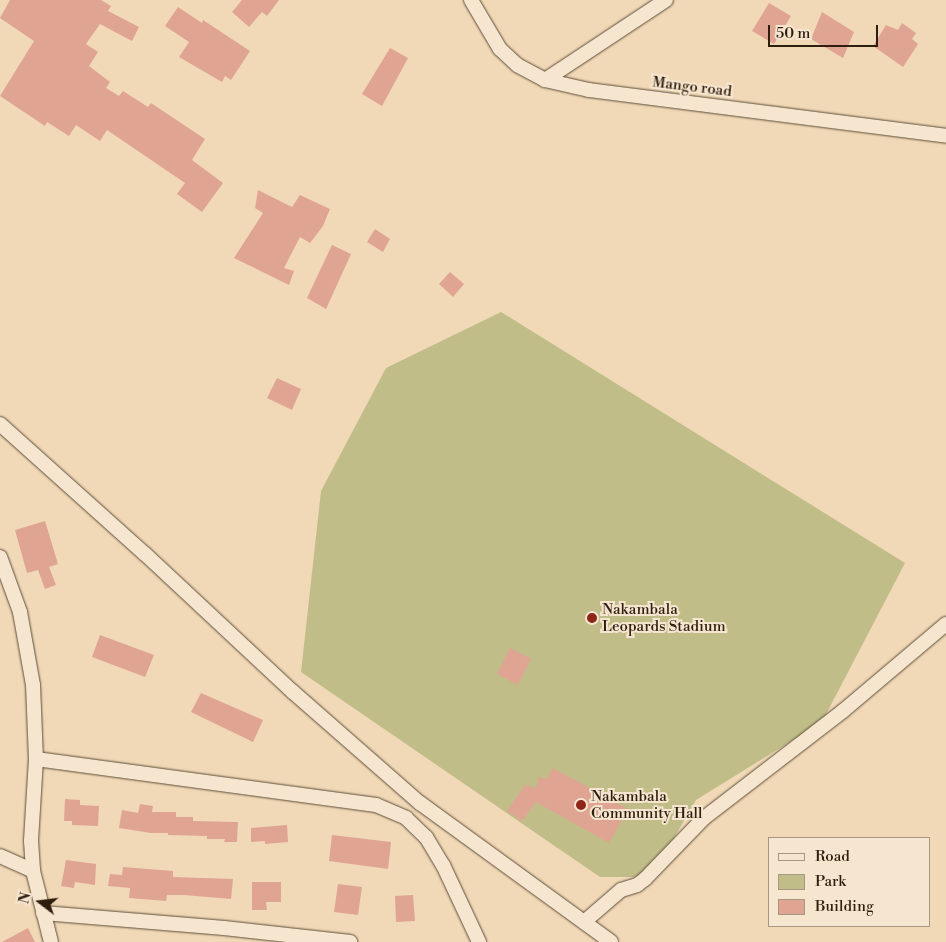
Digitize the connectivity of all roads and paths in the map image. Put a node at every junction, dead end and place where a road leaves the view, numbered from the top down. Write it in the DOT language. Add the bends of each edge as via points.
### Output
graph roads {
  1 [pos="471,0"];
  2 [pos="666,0"];
  3 [pos="545,80"];
  4 [pos="946,136"];
  5 [pos="0,424"];
  6 [pos="0,557"];
  7 [pos="946,624"];
  8 [pos="36,759"];
  9 [pos="420,803"];
  10 [pos="406,818"];
  11 [pos="0,856"];
  12 [pos="33,871"];
  13 [pos="43,912"];
  14 [pos="584,922"];
  15 [pos="51,942"];
  16 [pos="350,942"];
  17 [pos="479,942"];
  18 [pos="610,942"];
  1 -- 3 [label="street, Mango road" via="500,49 517,65"];
  2 -- 3 [label="street"];
  3 -- 4 [label="street, Mango road" via="589,90"];
  5 -- 9 [label="street" via="146,554 293,692"];
  6 -- 8 [label="street" via="20,612 33,685"];
  7 -- 14 [label="street" via="842,711 704,818 637,885 621,890"];
  8 -- 10 [label="street" via="376,805"];
  8 -- 12 [label="street" via="30,842"];
  9 -- 10 [label="street"];
  9 -- 14 [label="street"];
  10 -- 17 [label="street" via="426,837 443,865"];
  11 -- 12 [label="street"];
  12 -- 13 [label="street"];
  13 -- 15 [label="street"];
  13 -- 16 [label="street"];
  14 -- 18 [label="street"];
}
